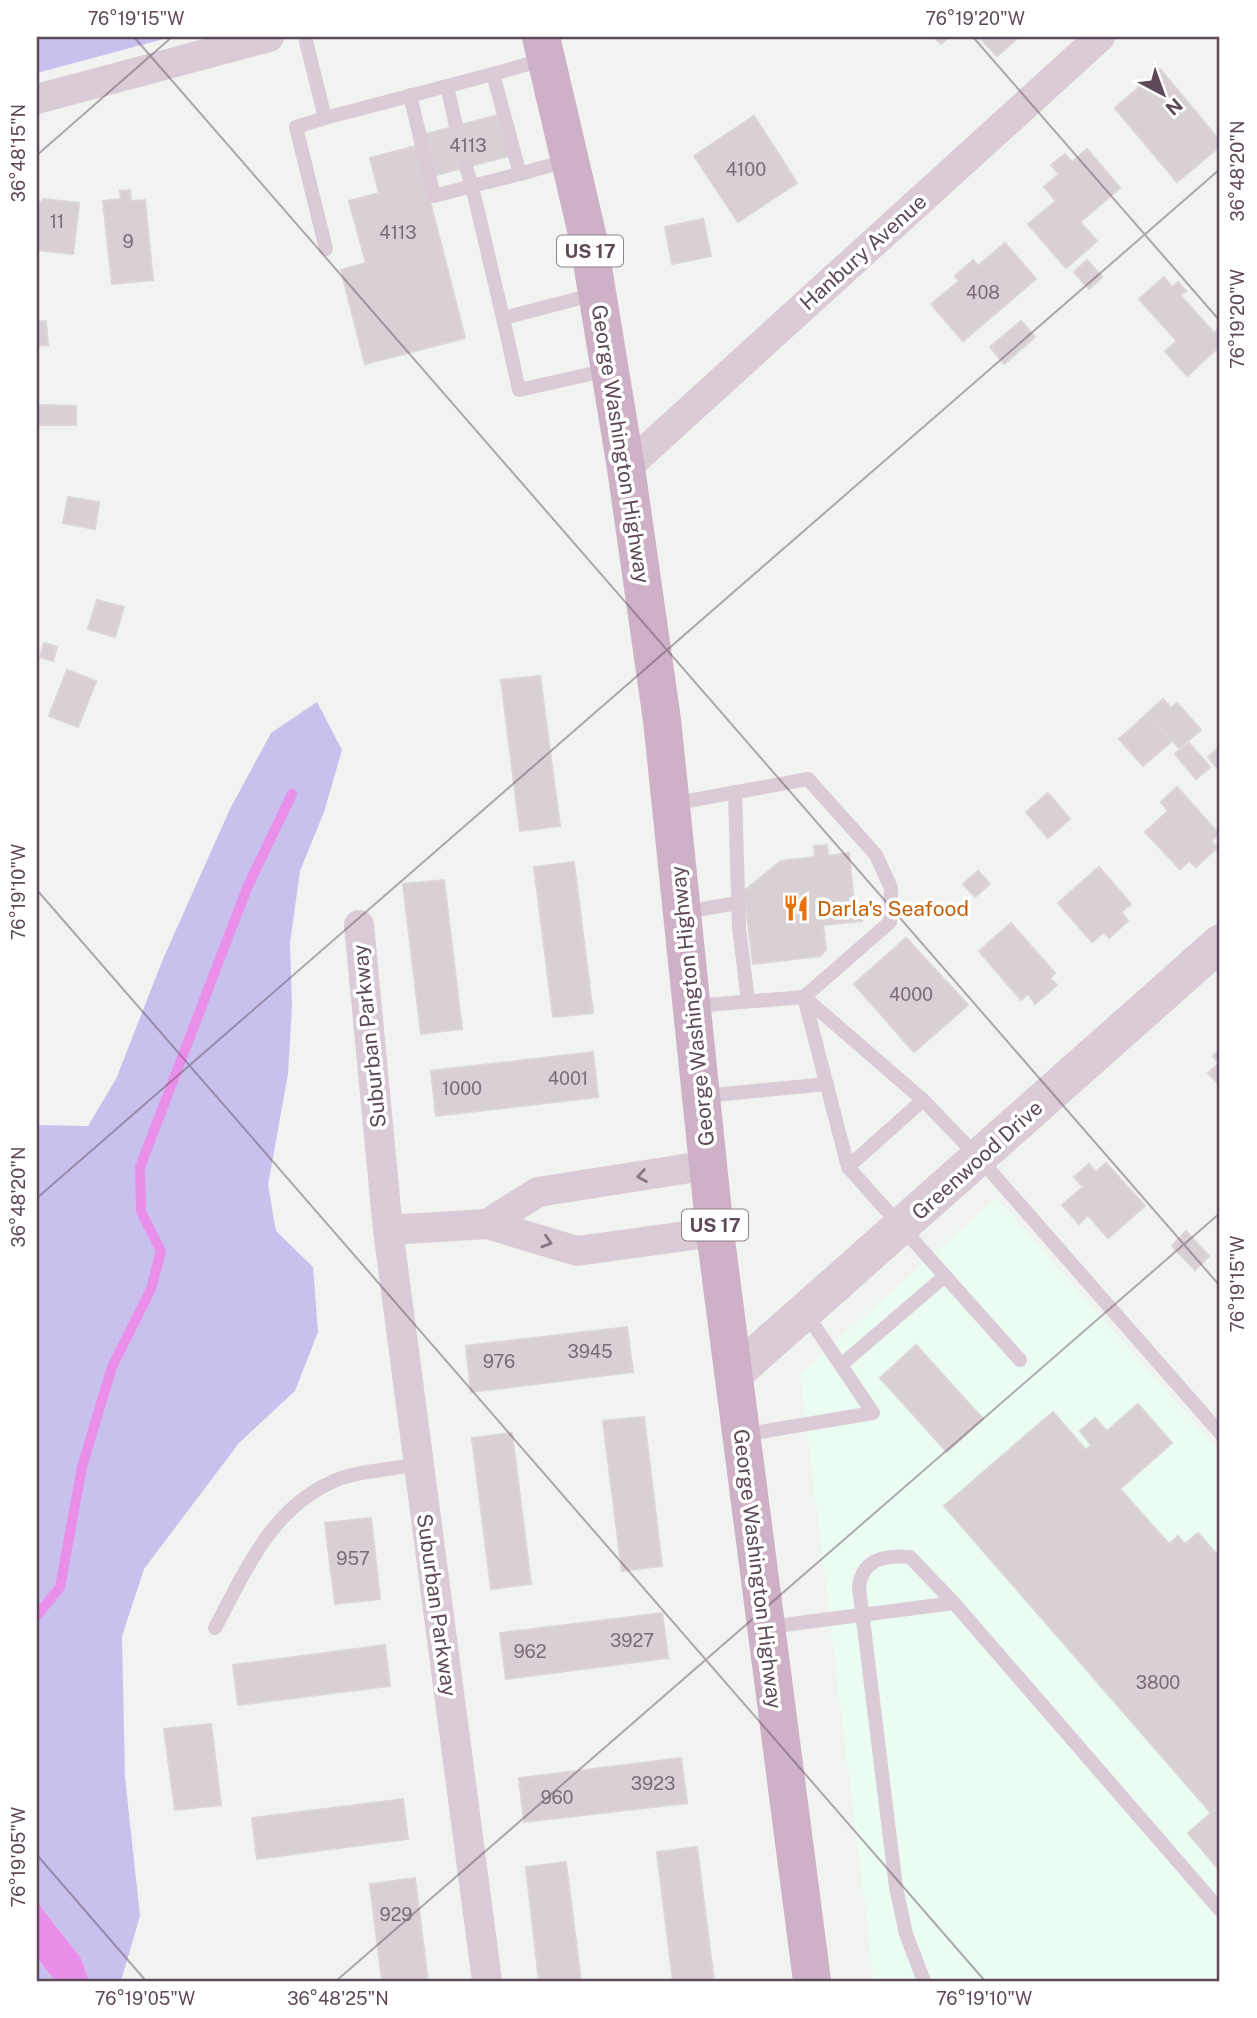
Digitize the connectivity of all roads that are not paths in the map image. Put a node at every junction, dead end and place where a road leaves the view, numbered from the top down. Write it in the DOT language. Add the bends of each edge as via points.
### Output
graph roads {
  1 [pos="269,37"];
  2 [pos="305,37"];
  3 [pos="1100,37"];
  4 [pos="544,48"];
  5 [pos="493,74"];
  6 [pos="447,86"];
  7 [pos="410,95"];
  8 [pos="37,99"];
  9 [pos="325,118"];
  10 [pos="456,126"];
  11 [pos="570,159"];
  12 [pos="466,167"];
  13 [pos="520,174"];
  14 [pos="472,186"];
  15 [pos="326,249"];
  16 [pos="597,293"];
  17 [pos="503,318"];
  18 [pos="609,369"];
  19 [pos="626,468"];
  20 [pos="735,792"];
  21 [pos="671,804"];
  22 [pos="738,903"];
  23 [pos="682,912"];
  24 [pos="359,925"];
  25 [pos="1220,943"];
  26 [pos="804,996"];
  27 [pos="748,1001"];
  28 [pos="692,1006"];
  29 [pos="827,1084"];
  30 [pos="702,1097"];
  31 [pos="923,1100"];
  32 [pos="979,1158"];
  33 [pos="709,1165"];
  34 [pos="848,1167"];
  35 [pos="487,1224"];
  36 [pos="902,1226"];
  37 [pos="388,1230"];
  38 [pos="715,1232"];
  39 [pos="944,1276"];
  40 [pos="805,1312"];
  41 [pos="1020,1360"];
  42 [pos="841,1365"];
  43 [pos="733,1376"];
  44 [pos="1220,1433"];
  45 [pos="740,1436"];
  46 [pos="419,1464"];
  47 [pos="954,1603"];
  48 [pos="862,1615"];
  49 [pos="766,1627"];
  50 [pos="215,1628"];
  51 [pos="1220,1910"];
  52 [pos="487,1981"];
  53 [pos="811,1981"];
  54 [pos="924,1981"];
  1 -- 8 [label="street"];
  2 -- 9 [label="lane"];
  3 -- 19 [label="street, Hanbury Avenue"];
  4 -- 5 [label="lane"];
  4 -- 11 [label="main road, George Washington Highway / US 17"];
  5 -- 6 [label="lane"];
  5 -- 13 [label="lane"];
  6 -- 7 [label="lane"];
  6 -- 10 [label="lane"];
  7 -- 9 [label="lane"];
  7 -- 14 [label="lane" via="434,196"];
  9 -- 15 [label="lane" via="296,127"];
  11 -- 13 [label="lane"];
  11 -- 16 [label="main road, George Washington Highway / US 17"];
  12 -- 14 [label="lane"];
  13 -- 14 [label="lane"];
  14 -- 17 [label="lane"];
  16 -- 17 [label="lane"];
  16 -- 18 [label="main road, George Washington Highway / US 17"];
  17 -- 18 [label="lane" via="519,390"];
  18 -- 19 [label="main road, George Washington Highway / US 17"];
  19 -- 21 [label="main road, George Washington Highway / US 17"];
  20 -- 21 [label="lane"];
  20 -- 22 [label="lane"];
  20 -- 26 [label="lane" via="808,779 876,855 891,888 890,922"];
  21 -- 23 [label="main road, George Washington Highway / US 17"];
  22 -- 23 [label="lane"];
  22 -- 27 [label="lane"];
  23 -- 28 [label="main road, George Washington Highway / US 17"];
  24 -- 37 [label="street, Suburban Parkway"];
  25 -- 32 [label="street, Greenwood Drive"];
  26 -- 27 [label="lane"];
  26 -- 29 [label="lane"];
  26 -- 31 [label="lane"];
  27 -- 28 [label="lane"];
  28 -- 30 [label="main road, George Washington Highway / US 17"];
  29 -- 30 [label="lane"];
  29 -- 34 [label="lane"];
  30 -- 33 [label="main road, George Washington Highway / US 17"];
  31 -- 32 [label="lane"];
  31 -- 34 [label="lane"];
  32 -- 36 [label="street, Greenwood Drive"];
  32 -- 44 [label="lane"];
  33 -- 35 [label="street, one-way" via="538,1192"];
  33 -- 38 [label="main road, George Washington Highway / US 17"];
  34 -- 36 [label="lane"];
  35 -- 37 [label="street"];
  35 -- 38 [label="street, one-way" via="577,1251"];
  36 -- 39 [label="lane"];
  36 -- 40 [label="street, Greenwood Drive"];
  37 -- 46 [label="street, Suburban Parkway"];
  38 -- 43 [label="main road, George Washington Highway / US 17"];
  39 -- 41 [label="lane"];
  39 -- 42 [label="lane"];
  40 -- 42 [label="lane"];
  40 -- 43 [label="street, Greenwood Drive"];
  42 -- 45 [label="lane" via="873,1413"];
  43 -- 45 [label="main road, George Washington Highway / US 17"];
  45 -- 49 [label="main road, George Washington Highway / US 17"];
  46 -- 50 [label="lane" via="335,1480 285,1513 257,1549"];
  46 -- 52 [label="street, Suburban Parkway"];
  47 -- 48 [label="lane"];
  47 -- 48 [label="lane" via="910,1557 881,1558 860,1573"];
  47 -- 51 [label="lane"];
  48 -- 49 [label="lane"];
  48 -- 54 [label="lane" via="896,1887 906,1934"];
  49 -- 53 [label="main road, George Washington Highway / US 17"];
}
